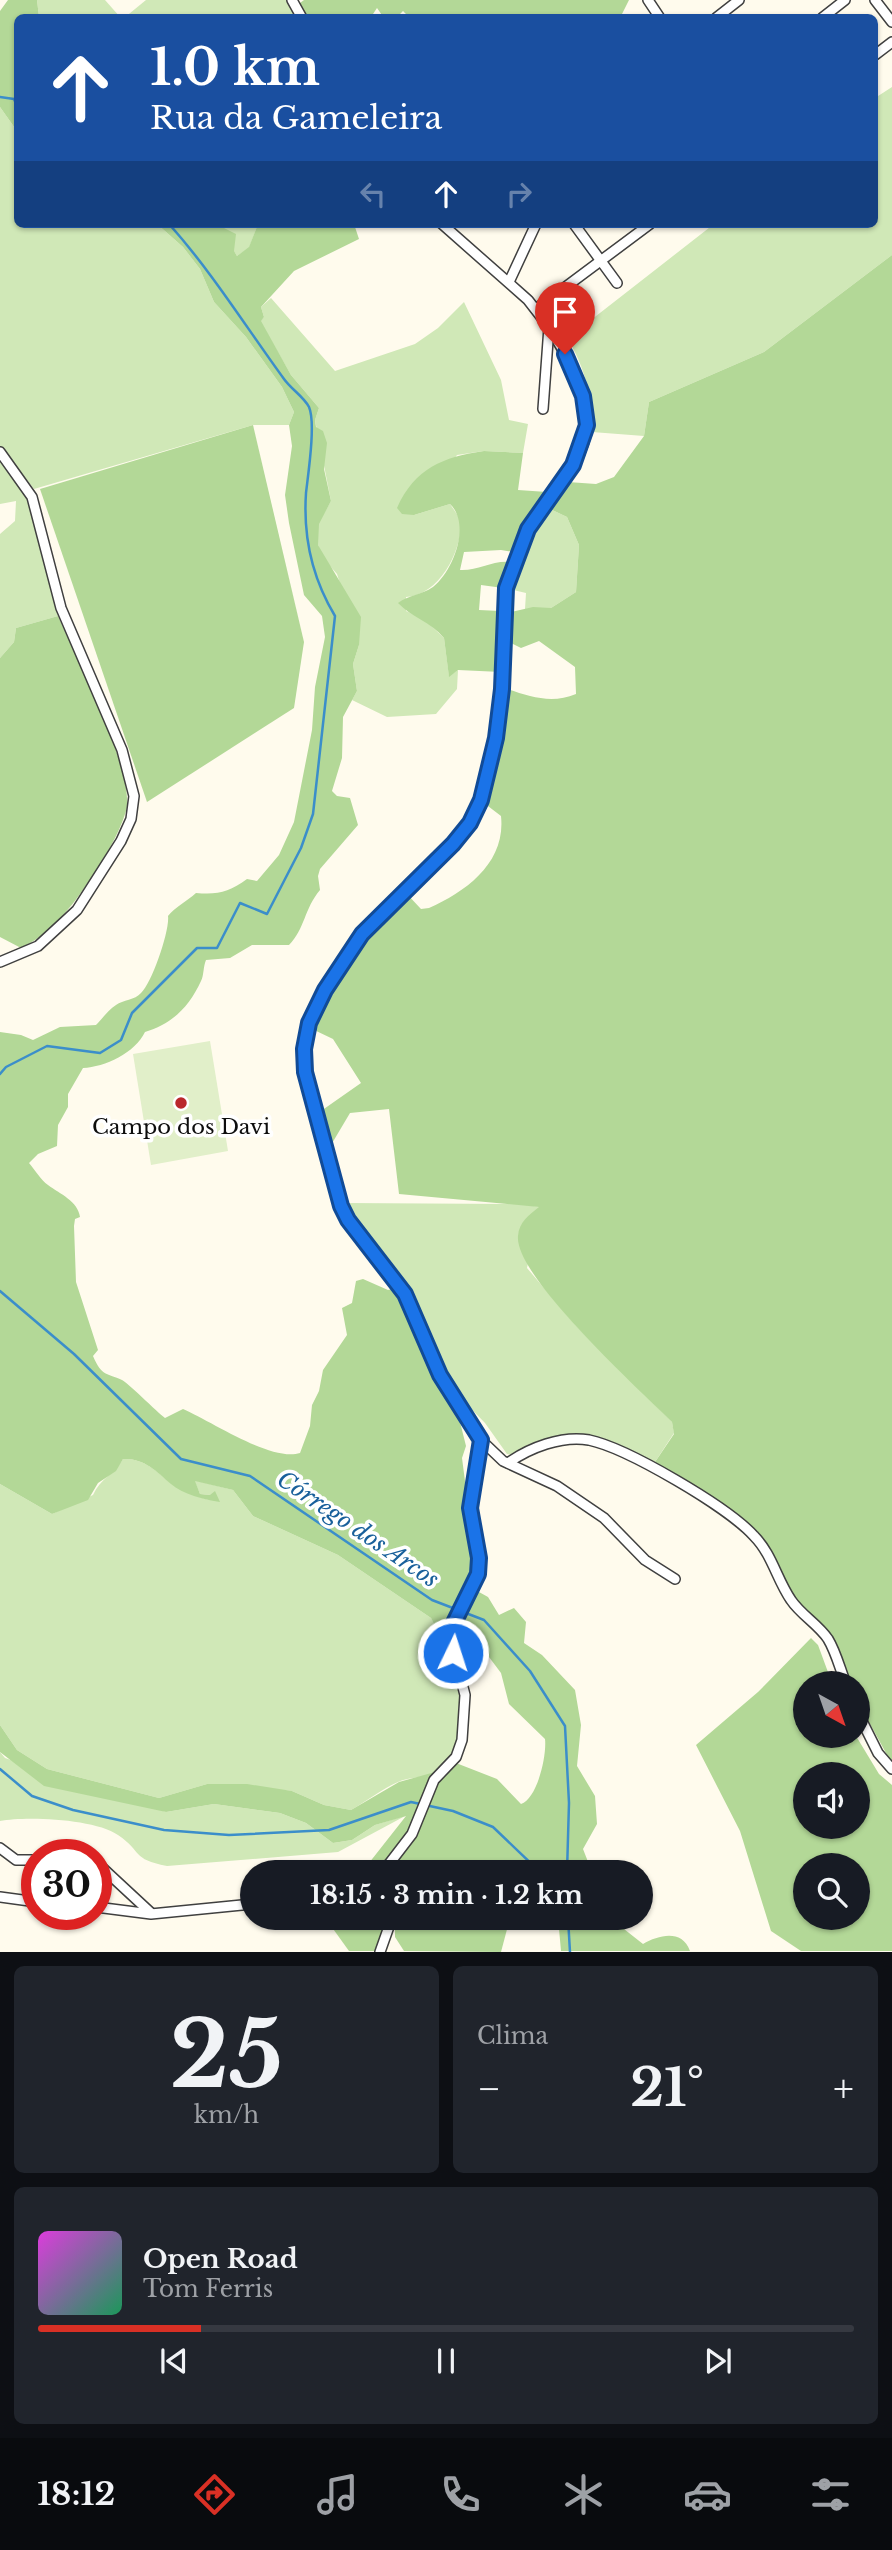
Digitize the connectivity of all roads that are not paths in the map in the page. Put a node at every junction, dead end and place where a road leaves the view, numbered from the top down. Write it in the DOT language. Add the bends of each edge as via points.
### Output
graph roads {
  1 [pos="739,0"];
  2 [pos="845,0"];
  3 [pos="875,0"];
  4 [pos="721,14"];
  5 [pos="827,14"];
  6 [pos="892,22"];
  7 [pos="892,42"];
  8 [pos="878,53"];
  9 [pos="447,228"];
  10 [pos="534,228"];
  11 [pos="539,228"];
  12 [pos="577,228"];
  13 [pos="645,228"];
  14 [pos="532,234"];
  15 [pos="601,261"];
  16 [pos="509,282"];
  17 [pos="617,283"];
  18 [pos="536,309"];
  19 [pos="549,327"];
  20 [pos="543,409"];
  21 [pos="0,452"];
  22 [pos="0,962"];
  23 [pos="481,1440"];
  24 [pos="508,1463"];
  25 [pos="675,1579"];
  26 [pos="841,1671"];
  27 [pos="870,1737"];
  28 [pos="892,1769"];
  29 [pos="0,1848"];
  30 [pos="21,1860"];
  31 [pos="395,1860"];
  32 [pos="112,1877"];
  33 [pos="0,1897"];
  34 [pos="21,1900"];
  35 [pos="240,1905"];
  36 [pos="112,1910"];
  37 [pos="151,1914"];
  38 [pos="388,1930"];
  39 [pos="380,1951"];
  1 -- 4 [label="street"];
  2 -- 5 [label="street"];
  3 -- 6 [label="street"];
  7 -- 8 [label="street"];
  9 -- 16 [label="street"];
  10 -- 14 [label="street"];
  11 -- 14 [label="street"];
  12 -- 15 [label="street"];
  13 -- 15 [label="street"];
  14 -- 16 [label="street"];
  15 -- 17 [label="street"];
  15 -- 18 [label="street"];
  16 -- 18 [label="street"];
  18 -- 19 [label="street"];
  19 -- 20 [label="street"];
  19 -- 23 [label="street" via="575,374 587,425 573,465 528,529 506,588 502,689 481,800 453,844 355,944 325,990 309,1023 304,1049 305,1072 341,1206 405,1294 440,1375"];
  21 -- 22 [label="street" via="32,497 61,608 122,750 134,796 131,819 121,841 77,910 37,946"];
  23 -- 24 [label="street"];
  23 -- 31 [label="street" via="470,1508 479,1566 451,1629 465,1695 460,1750 434,1780 412,1834"];
  24 -- 25 [label="street" via="580,1501 604,1518 645,1560"];
  24 -- 26 [label="street" via="539,1447 589,1440 641,1462 724,1512 755,1536 792,1602 827,1639"];
  27 -- 28 [label="street"];
  29 -- 30 [label="street"];
  32 -- 37 [label="street"];
  33 -- 34 [label="street"];
  35 -- 37 [label="street"];
  36 -- 37 [label="street"];
  38 -- 39 [label="street"];
}
